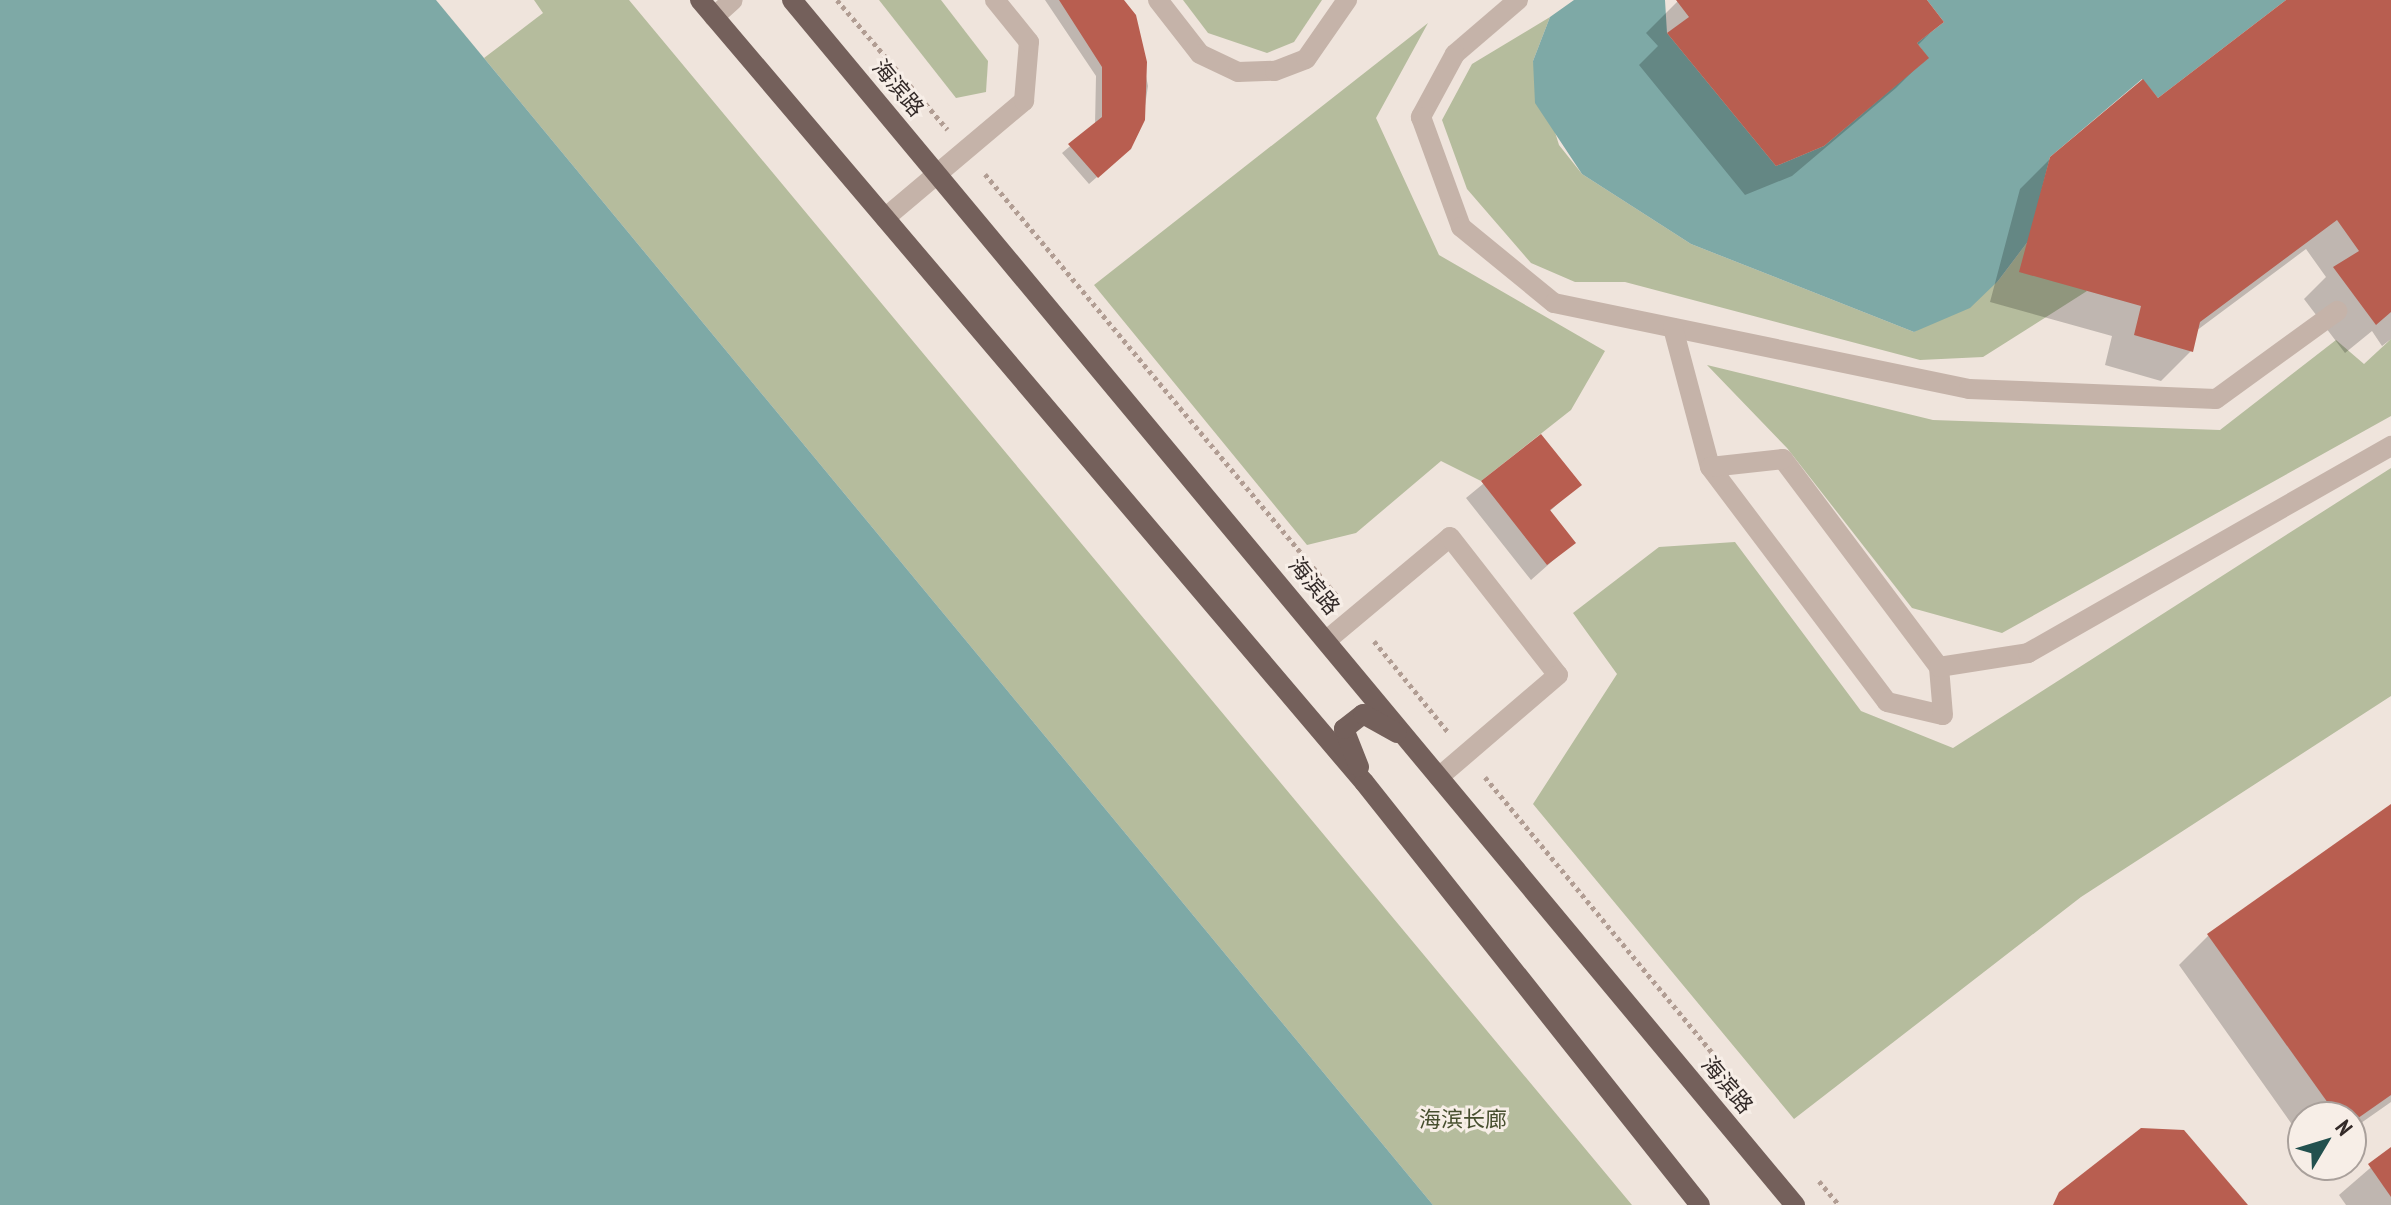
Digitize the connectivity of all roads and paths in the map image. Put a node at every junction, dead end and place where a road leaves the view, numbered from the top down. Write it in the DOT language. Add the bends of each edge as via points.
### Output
graph roads {
  1 [pos="700,0"];
  2 [pos="733,0"];
  3 [pos="792,0"];
  4 [pos="995,0"];
  5 [pos="1158,0"];
  6 [pos="1347,0"];
  7 [pos="1518,0"];
  8 [pos="714,17"];
  9 [pos="938,172"];
  10 [pos="885,218"];
  11 [pos="2337,311"];
  12 [pos="1673,328"];
  13 [pos="2391,446"];
  14 [pos="1710,467"];
  15 [pos="1327,640"];
  16 [pos="1341,657"];
  17 [pos="1939,667"];
  18 [pos="1291,695"];
  19 [pos="1363,714"];
  20 [pos="1344,729"];
  21 [pos="1408,739"];
  22 [pos="1439,777"];
  23 [pos="1364,782"];
  24 [pos="1700,1205"];
  25 [pos="1795,1205"];
  1 -- 8 [label="main road"];
  2 -- 8 [label="lane"];
  3 -- 9 [label="main road, 海滨路"];
  4 -- 9 [label="lane" via="1029,42 1024,101"];
  5 -- 6 [label="lane" via="1200,54 1238,72 1275,71 1306,59"];
  7 -- 12 [label="lane" via="1455,54 1421,117 1461,227 1554,303"];
  8 -- 10 [label="main road"];
  9 -- 10 [label="lane"];
  9 -- 15 [label="main road, 海滨路"];
  10 -- 18 [label="main road"];
  11 -- 12 [label="lane" via="2216,399 1969,389"];
  12 -- 14 [label="lane"];
  13 -- 17 [label="lane" via="2028,653"];
  14 -- 17 [label="lane" via="1783,459"];
  14 -- 17 [label="lane" via="1887,702 1943,715"];
  15 -- 16 [label="main road, 海滨路"];
  15 -- 22 [label="lane" via="1450,537 1558,675"];
  16 -- 19 [label="main road"];
  16 -- 21 [label="main road, 海滨路"];
  18 -- 20 [label="main road"];
  18 -- 23 [label="main road"];
  19 -- 20 [label="main road"];
  19 -- 21 [label="main road"];
  20 -- 23 [label="main road"];
  21 -- 22 [label="main road, 海滨路"];
  22 -- 25 [label="main road, 海滨路"];
  23 -- 24 [label="main road"];
}
